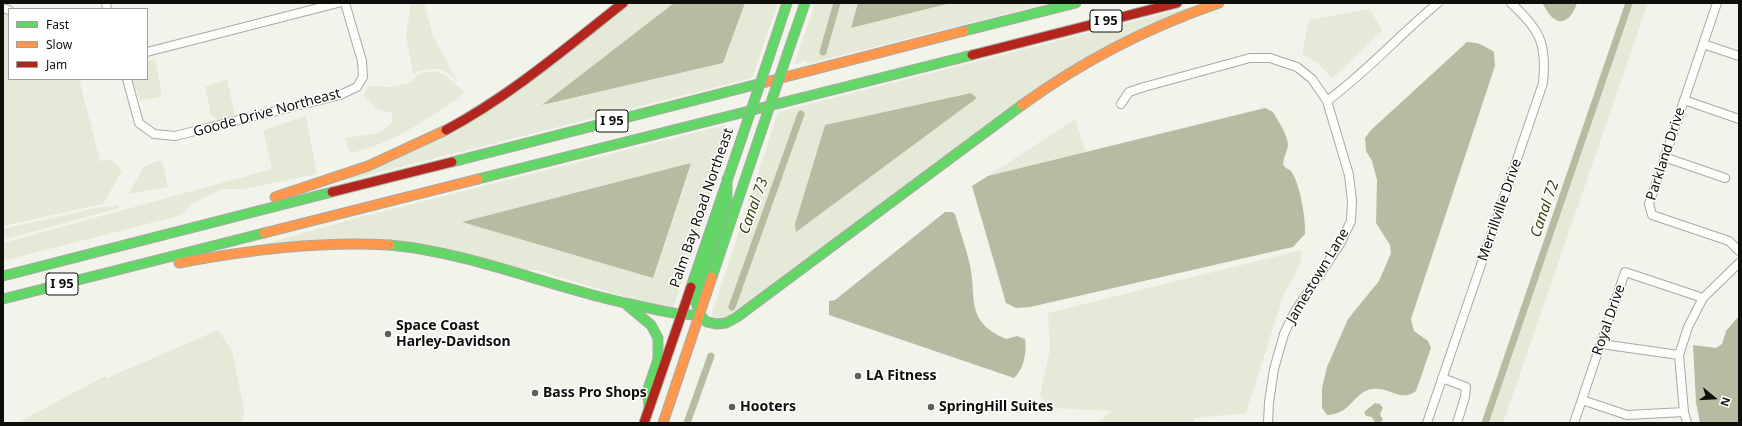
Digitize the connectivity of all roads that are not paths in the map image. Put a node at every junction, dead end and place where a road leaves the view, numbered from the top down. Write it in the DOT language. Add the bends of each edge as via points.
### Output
graph roads {
  1 [pos="338,3"];
  2 [pos="345,3"];
  3 [pos="623,3"];
  4 [pos="787,3"];
  5 [pos="805,3"];
  6 [pos="1076,3"];
  7 [pos="1176,3"];
  8 [pos="1219,3"];
  9 [pos="1438,3"];
  10 [pos="1512,3"];
  11 [pos="1717,3"];
  12 [pos="1703,44"];
  13 [pos="148,52"];
  14 [pos="1739,56"];
  15 [pos="127,80"];
  16 [pos="1684,100"];
  17 [pos="1327,102"];
  18 [pos="1121,104"];
  19 [pos="1739,119"];
  20 [pos="1664,157"];
  21 [pos="1725,178"];
  22 [pos="727,179"];
  23 [pos="148,238"];
  24 [pos="1739,252"];
  25 [pos="1739,263"];
  26 [pos="121,269"];
  27 [pos="3,276"];
  28 [pos="1703,298"];
  29 [pos="3,299"];
  30 [pos="624,304"];
  31 [pos="699,315"];
  32 [pos="680,316"];
  33 [pos="1601,344"];
  34 [pos="1679,355"];
  35 [pos="1442,378"];
  36 [pos="1582,400"];
  37 [pos="649,408"];
  38 [pos="1684,412"];
  39 [pos="644,423"];
  40 [pos="663,423"];
  41 [pos="1268,423"];
  42 [pos="1427,423"];
  43 [pos="1457,423"];
  44 [pos="1574,423"];
  45 [pos="1687,423"];
  1 -- 13 [label="street"];
  2 -- 15 [label="street, Goode Drive Northeast" via="362,61 363,77 357,86 340,95 175,136 154,134 139,123"];
  3 -- 23 [label="main road" via="505,92 456,124 410,148 316,185 189,221"];
  4 -- 22 [label="main road, Palm Bay Road Northeast, bridge"];
  5 -- 31 [label="main road, bridge"];
  6 -- 23 [label="main road, I 95"];
  7 -- 26 [label="main road, I 95"];
  8 -- 31 [label="main road" via="1200,8 1112,46 1036,92 737,318 717,324 707,322"];
  9 -- 17 [label="street"];
  10 -- 35 [label="street, Merrillville Drive" via="1530,20 1542,42 1546,61 1543,83"];
  11 -- 12 [label="street, Parkland Drive"];
  12 -- 14 [label="street"];
  12 -- 16 [label="street, Parkland Drive"];
  16 -- 19 [label="street"];
  16 -- 20 [label="street, Parkland Drive"];
  17 -- 18 [label="street, Jamestown Lane" via="1312,79 1297,67 1270,58 1250,58 1129,92"];
  17 -- 41 [label="street, Jamestown Lane" via="1349,175 1351,221 1340,244 1294,313 1284,334 1274,369"];
  20 -- 21 [label="street"];
  20 -- 24 [label="street, Parkland Drive" via="1649,204 1652,215 1729,241"];
  22 -- 31 [label="main road" via="727,201 695,297"];
  22 -- 32 [label="main road, Palm Bay Road Northeast"];
  23 -- 27 [label="main road, I 95"];
  25 -- 28 [label="street"];
  26 -- 29 [label="main road, I 95"];
  26 -- 30 [label="main road" via="160,266 292,245 379,245 428,250 470,259"];
  28 -- 33 [label="street, Royal Drive" via="1626,272"];
  28 -- 34 [label="street" via="1688,327"];
  30 -- 32 [label="main road"];
  30 -- 37 [label="main road" via="651,325 658,338 658,359 648,389"];
  31 -- 32 [label="main road"];
  31 -- 40 [label="main road"];
  32 -- 37 [label="main road, Palm Bay Road Northeast"];
  33 -- 34 [label="street"];
  33 -- 36 [label="street, Royal Drive"];
  34 -- 38 [label="street"];
  35 -- 42 [label="street, Merrillville Drive"];
  35 -- 43 [label="street" via="1466,387"];
  36 -- 38 [label="street" via="1627,416"];
  36 -- 44 [label="street, Royal Drive"];
  37 -- 39 [label="main road, Palm Bay Road Northeast"];
  38 -- 45 [label="street"];
}
